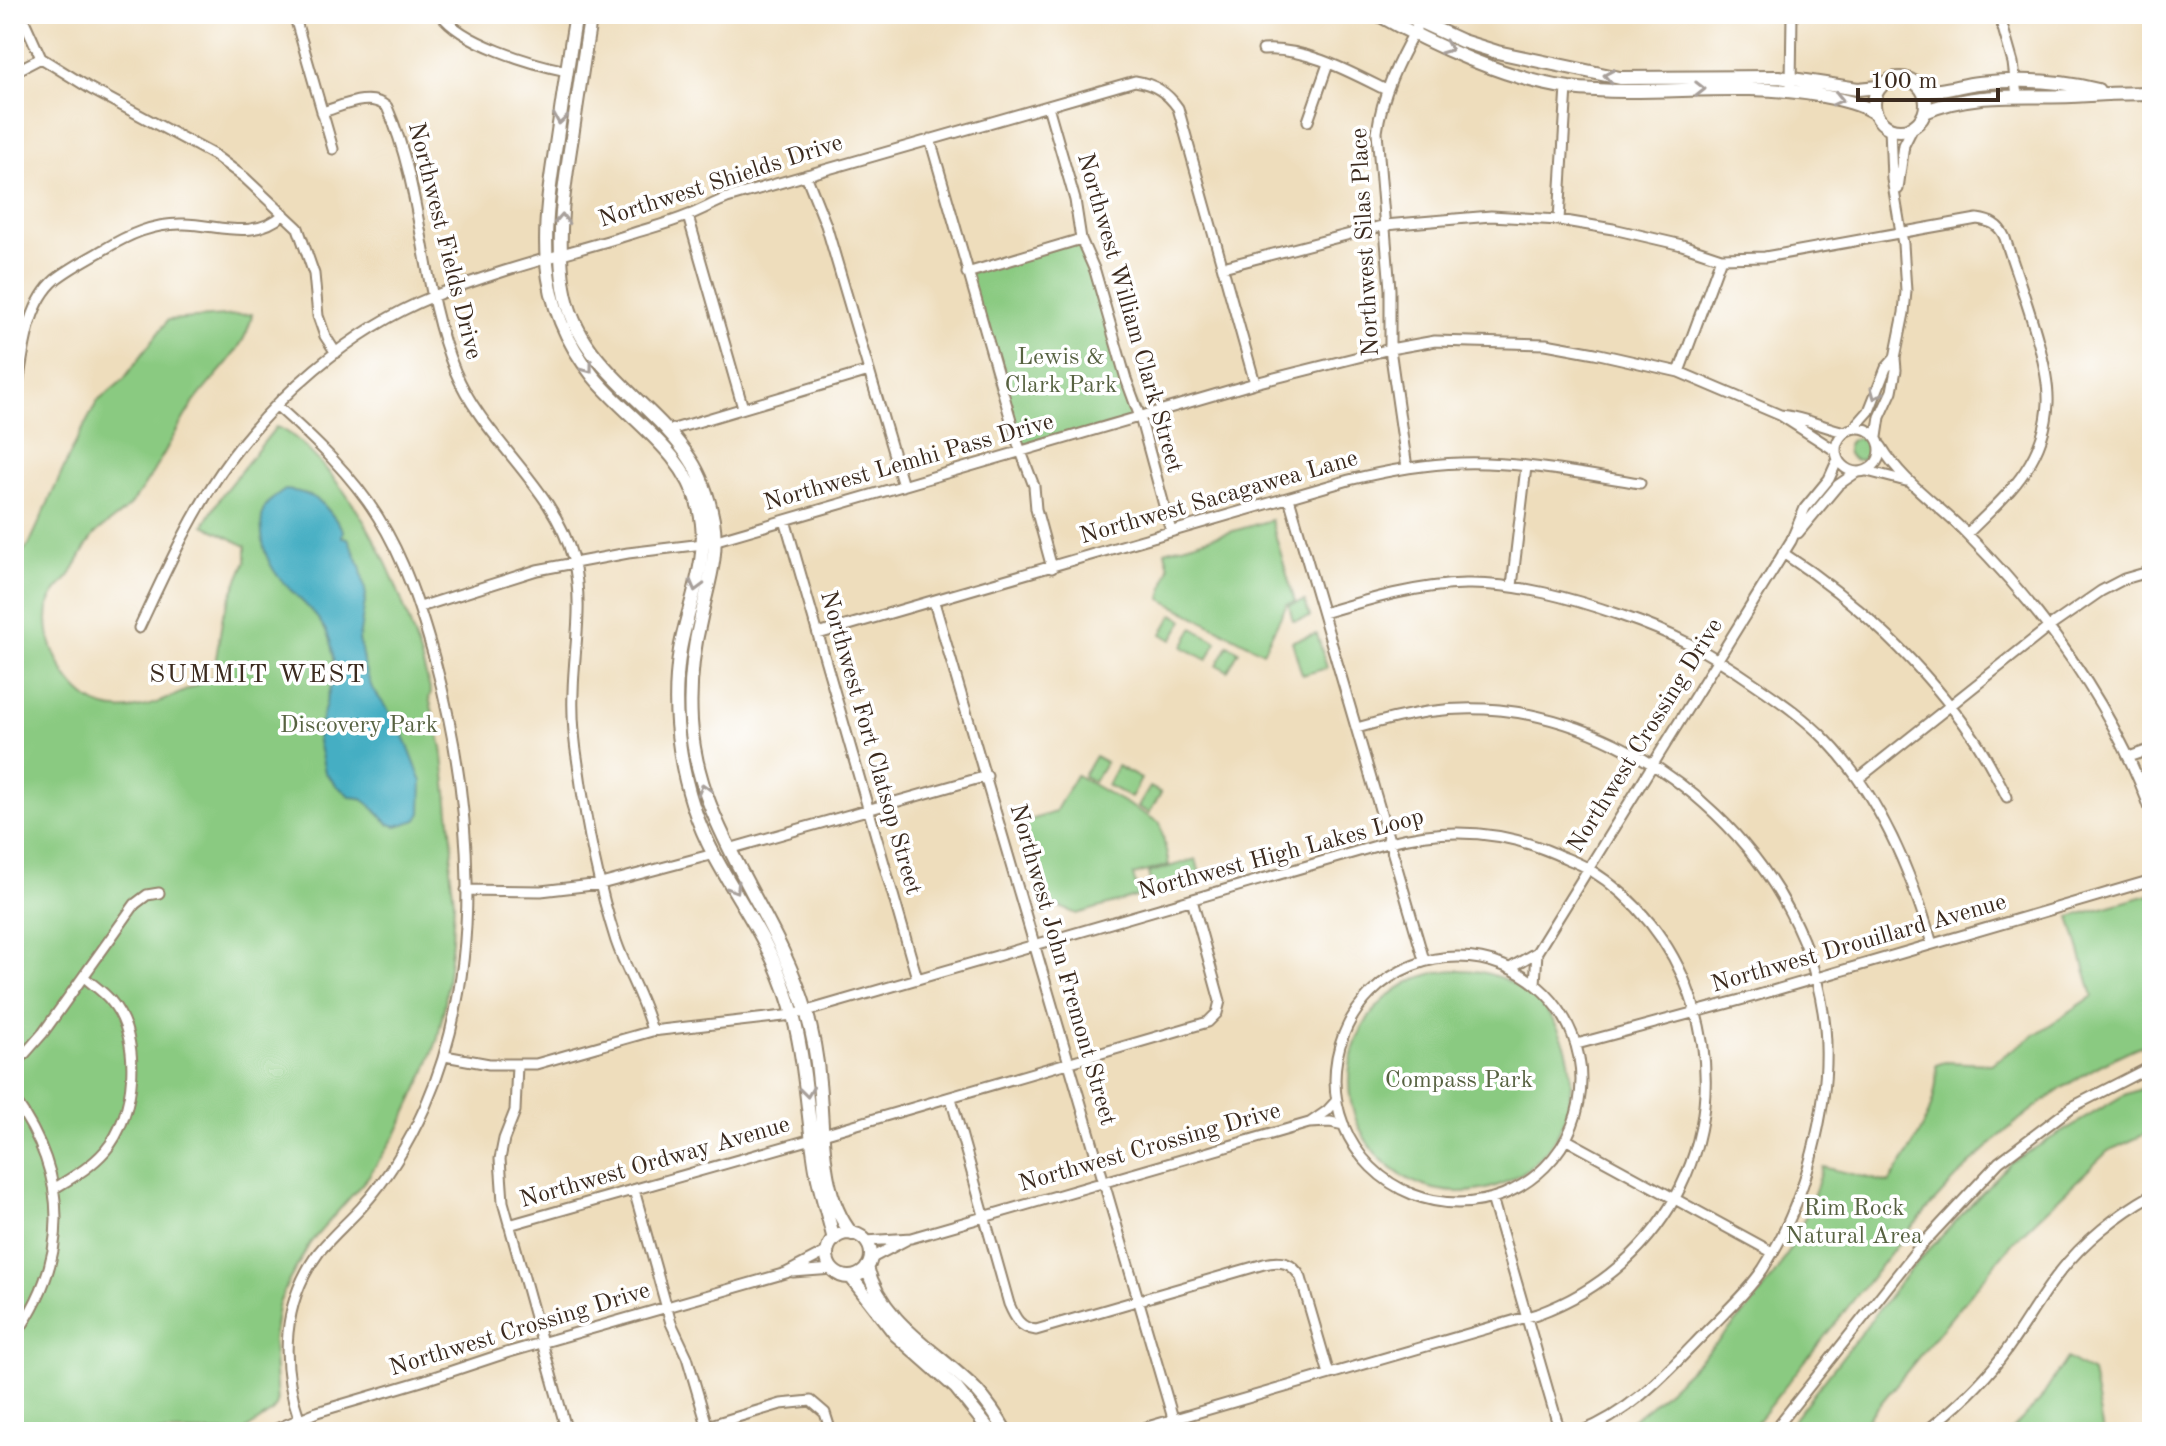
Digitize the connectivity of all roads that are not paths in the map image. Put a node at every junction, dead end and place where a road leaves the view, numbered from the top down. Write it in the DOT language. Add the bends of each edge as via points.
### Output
graph roads {
  1 [pos="21,14"];
  2 [pos="294,14"];
  3 [pos="441,14"];
  4 [pos="576,14"];
  5 [pos="591,14"];
  6 [pos="1377,14"];
  7 [pos="1403,14"];
  8 [pos="1792,14"];
  9 [pos="1918,14"];
  10 [pos="1992,14"];
  11 [pos="1999,14"];
  12 [pos="1416,28"];
  13 [pos="1263,50"];
  14 [pos="41,58"];
  15 [pos="1328,64"];
  16 [pos="567,71"];
  17 [pos="14,72"];
  18 [pos="2015,80"];
  19 [pos="1791,84"];
  20 [pos="1567,87"];
  21 [pos="1878,87"];
  22 [pos="1386,90"];
  23 [pos="1922,90"];
  24 [pos="2105,92"];
  25 [pos="2152,93"];
  26 [pos="2017,96"];
  27 [pos="1048,106"];
  28 [pos="322,112"];
  29 [pos="1925,112"];
  30 [pos="1875,113"];
  31 [pos="1308,121"];
  32 [pos="1890,127"];
  33 [pos="1913,127"];
  34 [pos="930,139"];
  35 [pos="333,149"];
  36 [pos="806,175"];
  37 [pos="1897,201"];
  38 [pos="284,214"];
  39 [pos="688,216"];
  40 [pos="1559,220"];
  41 [pos="1385,225"];
  42 [pos="1902,234"];
  43 [pos="1081,239"];
  44 [pos="559,254"];
  45 [pos="1721,258"];
  46 [pos="545,259"];
  47 [pos="1223,267"];
  48 [pos="967,273"];
  49 [pos="432,297"];
  50 [pos="1390,349"];
  51 [pos="336,353"];
  52 [pos="1895,358"];
  53 [pos="869,371"];
  54 [pos="1679,372"];
  55 [pos="1255,383"];
  56 [pos="14,406"];
  57 [pos="277,406"];
  58 [pos="743,408"];
  59 [pos="1780,415"];
  60 [pos="1140,417"];
  61 [pos="1849,430"];
  62 [pos="667,431"];
  63 [pos="1879,442"];
  64 [pos="1020,451"];
  65 [pos="1837,455"];
  66 [pos="1526,467"];
  67 [pos="1407,468"];
  68 [pos="1862,471"];
  69 [pos="1907,482"];
  70 [pos="1640,483"];
  71 [pos="903,486"];
  72 [pos="1289,498"];
  73 [pos="785,520"];
  74 [pos="1171,531"];
  75 [pos="1967,534"];
  76 [pos="1791,541"];
  77 [pos="709,542"];
  78 [pos="1783,553"];
  79 [pos="574,562"];
  80 [pos="1052,568"];
  81 [pos="2152,571"];
  82 [pos="1512,586"];
  83 [pos="934,602"];
  84 [pos="420,607"];
  85 [pos="1323,613"];
  86 [pos="2049,627"];
  87 [pos="139,628"];
  88 [pos="818,634"];
  89 [pos="1718,658"];
  90 [pos="1950,707"];
  91 [pos="1357,728"];
  92 [pos="2152,749"];
  93 [pos="2129,757"];
  94 [pos="1653,764"];
  95 [pos="987,776"];
  96 [pos="1858,779"];
  97 [pos="2007,797"];
  98 [pos="868,810"];
  99 [pos="2152,814"];
  100 [pos="1390,842"];
  101 [pos="729,849"];
  102 [pos="714,854"];
  103 [pos="1588,868"];
  104 [pos="2152,880"];
  105 [pos="601,884"];
  106 [pos="466,890"];
  107 [pos="159,893"];
  108 [pos="1192,900"];
  109 [pos="1035,944"];
  110 [pos="1932,944"];
  111 [pos="1537,952"];
  112 [pos="1424,960"];
  113 [pos="1510,968"];
  114 [pos="84,977"];
  115 [pos="1814,977"];
  116 [pos="917,978"];
  117 [pos="1535,984"];
  118 [pos="806,1012"];
  119 [pos="1696,1012"];
  120 [pos="793,1015"];
  121 [pos="652,1031"];
  122 [pos="1577,1044"];
  123 [pos="445,1056"];
  124 [pos="1070,1063"];
  125 [pos="517,1065"];
  126 [pos="14,1066"];
  127 [pos="2152,1066"];
  128 [pos="951,1098"];
  129 [pos="14,1099"];
  130 [pos="1337,1100"];
  131 [pos="1309,1123"];
  132 [pos="1344,1125"];
  133 [pos="817,1136"];
  134 [pos="1567,1140"];
  135 [pos="1104,1182"];
  136 [pos="55,1188"];
  137 [pos="634,1190"];
  138 [pos="2152,1195"];
  139 [pos="1492,1198"];
  140 [pos="1675,1201"];
  141 [pos="986,1217"];
  142 [pos="509,1225"];
  143 [pos="852,1234"];
  144 [pos="911,1238"];
  145 [pos="866,1241"];
  146 [pos="831,1246"];
  147 [pos="1772,1252"];
  148 [pos="869,1263"];
  149 [pos="833,1269"];
  150 [pos="786,1273"];
  151 [pos="851,1277"];
  152 [pos="1138,1301"];
  153 [pos="667,1307"];
  154 [pos="1526,1318"];
  155 [pos="14,1337"];
  156 [pos="542,1343"];
  157 [pos="1329,1374"];
  158 [pos="299,1418"];
  159 [pos="1173,1420"];
  160 [pos="708,1429"];
  161 [pos="269,1432"];
  162 [pos="567,1432"];
  163 [pos="687,1432"];
  164 [pos="831,1432"];
  165 [pos="991,1432"];
  166 [pos="1006,1432"];
  167 [pos="1130,1432"];
  168 [pos="1177,1432"];
  169 [pos="1560,1432"];
  170 [pos="1580,1432"];
  171 [pos="1773,1432"];
  172 [pos="1925,1432"];
  1 -- 14 [label="street"];
  2 -- 28 [label="street"];
  3 -- 16 [label="street" via="464,35 525,61"];
  4 -- 16 [label="main road"];
  44 -- 5 [label="main road, one-way"];
  6 -- 12 [label="main road"];
  7 -- 12 [label="main road"];
  8 -- 19 [label="street"];
  9 -- 10 [label="street"];
  11 -- 18 [label="street"];
  19 -- 12 [label="main road, one-way" via="1620,78 1497,52"];
  12 -- 20 [label="main road, one-way" via="1508,72"];
  12 -- 22 [label="street, Northwest Silas Place"];
  13 -- 15 [label="street" via="1292,52"];
  14 -- 17 [label="street"];
  14 -- 38 [label="street" via="214,155"];
  15 -- 22 [label="street"];
  15 -- 31 [label="street"];
  16 -- 46 [label="main road, one-way" via="544,226"];
  18 -- 23 [label="main road"];
  18 -- 24 [label="main road"];
  18 -- 26 [label="street"];
  20 -- 19 [label="main road, one-way" via="1619,91"];
  19 -- 21 [label="main road"];
  19 -- 30 [label="main road, one-way"];
  20 -- 40 [label="street"];
  21 -- 23 [label="main road" via="1899,78"];
  21 -- 30 [label="main road"];
  22 -- 41 [label="street, Northwest Silas Place" via="1377,132"];
  23 -- 29 [label="main road"];
  24 -- 25 [label="main road"];
  24 -- 26 [label="main road"];
  26 -- 29 [label="main road" via="1944,104"];
  27 -- 34 [label="street, Northwest Shields Drive"];
  27 -- 43 [label="street, Northwest William Clark Street"];
  27 -- 47 [label="street, Northwest Shields Drive" via="1135,81 1166,93 1178,108"];
  28 -- 35 [label="street"];
  28 -- 49 [label="street, Northwest Fields Drive" via="365,99 387,107 409,179"];
  29 -- 33 [label="main road"];
  30 -- 32 [label="main road"];
  32 -- 33 [label="main road"];
  32 -- 37 [label="street"];
  33 -- 37 [label="street" via="1904,145"];
  34 -- 36 [label="street, Northwest Shields Drive"];
  34 -- 48 [label="street"];
  36 -- 39 [label="street, Northwest Shields Drive"];
  36 -- 53 [label="street"];
  37 -- 42 [label="street"];
  38 -- 51 [label="street" via="304,239 318,316"];
  38 -- 56 [label="street" via="274,224 252,230 183,224 145,229 67,271 40,297 31,317"];
  39 -- 44 [label="street, Northwest Shields Drive"];
  39 -- 58 [label="street"];
  40 -- 41 [label="street" via="1491,216"];
  40 -- 45 [label="street"];
  41 -- 47 [label="street"];
  41 -- 50 [label="street, Northwest Silas Place"];
  42 -- 45 [label="street" via="1765,257"];
  42 -- 52 [label="street" via="1906,291"];
  42 -- 75 [label="street" via="1977,219 1996,224 2005,238 2046,380 2047,419 2034,457"];
  43 -- 48 [label="street"];
  43 -- 60 [label="street, Northwest William Clark Street"];
  44 -- 46 [label="street, Northwest Shields Drive"];
  44 -- 62 [label="main road" via="571,315 585,341 622,388"];
  45 -- 54 [label="street"];
  46 -- 49 [label="street, Northwest Shields Drive"];
  46 -- 77 [label="main road, one-way" via="564,329 594,377 682,469"];
  47 -- 55 [label="street, Northwest Shields Drive"];
  48 -- 64 [label="street"];
  49 -- 51 [label="street, Northwest Shields Drive"];
  49 -- 79 [label="street, Northwest Fields Drive" via="461,385 557,518"];
  50 -- 54 [label="street, Northwest Lemhi Pass Drive" via="1435,341 1546,344"];
  50 -- 55 [label="street, Northwest Lemhi Pass Drive"];
  50 -- 67 [label="street, Northwest Silas Place"];
  51 -- 57 [label="street, Northwest Shields Drive"];
  52 -- 61 [label="street, one-way" via="1869,411"];
  52 -- 63 [label="street"];
  53 -- 58 [label="street"];
  53 -- 71 [label="street"];
  54 -- 59 [label="street, Northwest Lemhi Pass Drive"];
  55 -- 60 [label="street, Northwest Lemhi Pass Drive"];
  57 -- 84 [label="street" via="323,447 379,518"];
  57 -- 87 [label="street, Northwest Shields Drive" via="221,473"];
  58 -- 62 [label="street"];
  59 -- 61 [label="street, Northwest Lemhi Pass Drive"];
  59 -- 65 [label="street, Northwest Lemhi Pass Drive"];
  60 -- 64 [label="street, Northwest Lemhi Pass Drive"];
  60 -- 74 [label="street, Northwest William Clark Street"];
  61 -- 63 [label="street" via="1867,429"];
  61 -- 65 [label="street" via="1840,437"];
  62 -- 77 [label="main road" via="700,477 711,510"];
  63 -- 68 [label="street" via="1878,461"];
  63 -- 69 [label="street"];
  64 -- 71 [label="street, Northwest Lemhi Pass Drive"];
  64 -- 80 [label="street" via="1034,486"];
  65 -- 68 [label="street" via="1846,468"];
  65 -- 76 [label="street, Northwest Crossing Drive" via="1829,479 1805,508"];
  66 -- 67 [label="street, Northwest Sacagawea Lane" via="1460,463"];
  66 -- 70 [label="street, Northwest Sacagawea Lane"];
  66 -- 82 [label="street"];
  67 -- 72 [label="street, Northwest Sacagawea Lane"];
  68 -- 69 [label="street"];
  68 -- 76 [label="street, Northwest Crossing Drive" via="1838,485"];
  69 -- 75 [label="street"];
  71 -- 73 [label="street, Northwest Lemhi Pass Drive"];
  72 -- 74 [label="street, Northwest Sacagawea Lane"];
  72 -- 85 [label="street"];
  73 -- 77 [label="street, Northwest Lemhi Pass Drive"];
  73 -- 88 [label="street, Northwest Fort Clatsop Street"];
  74 -- 80 [label="street, Northwest Sacagawea Lane"];
  75 -- 86 [label="street"];
  76 -- 78 [label="street, Northwest Crossing Drive"];
  77 -- 79 [label="street, Northwest Lemhi Pass Drive"];
  101 -- 77 [label="main road, one-way" via="709,806 691,721 693,663 713,571"];
  77 -- 102 [label="main road, one-way" via="680,652 677,716 692,802"];
  78 -- 89 [label="street, Northwest Crossing Drive"];
  78 -- 90 [label="street" via="1876,626"];
  79 -- 84 [label="street, Northwest Lemhi Pass Drive"];
  79 -- 105 [label="street, Northwest Fields Drive" via="580,612 574,732"];
  80 -- 83 [label="street, Northwest Sacagawea Lane"];
  81 -- 86 [label="street" via="2112,584"];
  82 -- 85 [label="street" via="1409,589"];
  82 -- 89 [label="street" via="1663,630"];
  83 -- 88 [label="street, Northwest Sacagawea Lane"];
  83 -- 95 [label="street, Northwest John Fremont Street"];
  84 -- 106 [label="street" via="453,743"];
  85 -- 91 [label="street"];
  86 -- 90 [label="street"];
  86 -- 93 [label="street" via="2094,691"];
  88 -- 98 [label="street, Northwest Fort Clatsop Street"];
  89 -- 94 [label="street, Northwest Crossing Drive"];
  89 -- 96 [label="street" via="1803,719"];
  90 -- 96 [label="street"];
  90 -- 97 [label="street"];
  91 -- 94 [label="street" via="1406,714 1500,710 1598,735"];
  91 -- 100 [label="street"];
  92 -- 93 [label="street"];
  93 -- 99 [label="street"];
  94 -- 103 [label="street, Northwest Crossing Drive"];
  94 -- 115 [label="street" via="1722,819 1760,864 1792,919"];
  95 -- 98 [label="street"];
  95 -- 109 [label="street, Northwest John Fremont Street"];
  96 -- 110 [label="street" via="1899,851"];
  98 -- 101 [label="street"];
  98 -- 116 [label="street, Northwest Fort Clatsop Street"];
  100 -- 103 [label="street, Northwest High Lakes Loop" via="1433,833 1494,835 1536,845"];
  100 -- 108 [label="street, Northwest High Lakes Loop"];
  100 -- 112 [label="street"];
  101 -- 118 [label="main road" via="767,916"];
  102 -- 105 [label="street"];
  102 -- 120 [label="main road, one-way" via="762,935"];
  103 -- 111 [label="street, Northwest Crossing Drive"];
  103 -- 119 [label="street, Northwest High Lakes Loop" via="1652,925 1683,974"];
  104 -- 110 [label="street, Northwest Drouillard Avenue"];
  105 -- 106 [label="street" via="541,891"];
  105 -- 121 [label="street, Northwest Fields Drive" via="618,947"];
  106 -- 123 [label="street" via="462,977"];
  107 -- 114 [label="street" via="135,904"];
  108 -- 109 [label="street, Northwest High Lakes Loop"];
  108 -- 124 [label="street, Northwest Ordway Avenue" via="1219,992 1217,1013 1201,1026"];
  109 -- 116 [label="street, Northwest High Lakes Loop"];
  109 -- 124 [label="street, Northwest John Fremont Street"];
  110 -- 115 [label="street, Northwest Drouillard Avenue"];
  111 -- 113 [label="street, Northwest Crossing Drive"];
  111 -- 117 [label="street, Northwest Crossing Drive"];
  112 -- 113 [label="street" via="1471,956"];
  112 -- 130 [label="street" via="1386,979 1349,1021 1336,1066"];
  113 -- 117 [label="street"];
  114 -- 126 [label="street"];
  114 -- 136 [label="street" via="122,1017 132,1062 131,1085 127,1112 106,1150"];
  115 -- 119 [label="street, Northwest Drouillard Avenue"];
  115 -- 147 [label="street" via="1825,1024 1826,1087 1805,1175"];
  116 -- 118 [label="street, Northwest High Lakes Loop"];
  117 -- 122 [label="street" via="1563,1013"];
  118 -- 120 [label="street, Northwest High Lakes Loop"];
  118 -- 133 [label="main road" via="817,1058"];
  119 -- 122 [label="street, Northwest Drouillard Avenue"];
  119 -- 140 [label="street, Northwest High Lakes Loop" via="1706,1060 1705,1102 1694,1153"];
  120 -- 121 [label="street, Northwest High Lakes Loop"];
  120 -- 133 [label="main road, one-way"];
  121 -- 125 [label="street, Northwest High Lakes Loop"];
  122 -- 134 [label="street" via="1579,1100"];
  123 -- 125 [label="street, Northwest High Lakes Loop"];
  123 -- 158 [label="street" via="410,1138 362,1207 316,1256 298,1292 286,1363"];
  124 -- 128 [label="street, Northwest Ordway Avenue"];
  124 -- 135 [label="street, Northwest John Fremont Street"];
  125 -- 142 [label="street" via="515,1111 500,1159"];
  127 -- 171 [label="street" via="2072,1107 1999,1162 1911,1257"];
  128 -- 133 [label="street, Northwest Ordway Avenue"];
  128 -- 141 [label="street"];
  129 -- 136 [label="street" via="36,1132"];
  130 -- 131 [label="street, Northwest Crossing Drive"];
  130 -- 132 [label="street"];
  131 -- 132 [label="street, Northwest Crossing Drive"];
  131 -- 135 [label="street, Northwest Crossing Drive"];
  132 -- 139 [label="street" via="1369,1166 1404,1192 1435,1202"];
  133 -- 137 [label="street, Northwest Ordway Avenue"];
  133 -- 143 [label="main road" via="836,1204"];
  133 -- 146 [label="main road" via="819,1187"];
  134 -- 139 [label="street" via="1538,1173"];
  134 -- 140 [label="street"];
  135 -- 141 [label="street, Northwest Crossing Drive"];
  135 -- 152 [label="street, Northwest John Fremont Street"];
  136 -- 155 [label="street" via="56,1239 44,1289"];
  137 -- 142 [label="street, Northwest Ordway Avenue"];
  137 -- 153 [label="street"];
  138 -- 172 [label="street" via="2092,1238 2059,1273 1999,1361 1967,1398"];
  139 -- 154 [label="street"];
  140 -- 147 [label="street"];
  140 -- 154 [label="street, Northwest High Lakes Loop" via="1641,1247 1610,1275"];
  141 -- 144 [label="street, Northwest Crossing Drive"];
  141 -- 152 [label="street" via="1009,1304 1022,1325 1036,1330"];
  142 -- 156 [label="street"];
  143 -- 145 [label="main road"];
  143 -- 146 [label="main road" via="842,1235"];
  144 -- 145 [label="street, Northwest Crossing Drive"];
  144 -- 148 [label="street, Northwest Crossing Drive"];
  145 -- 148 [label="main road"];
  146 -- 149 [label="main road" via="828,1260"];
  146 -- 150 [label="street, Northwest Crossing Drive"];
  147 -- 170 [label="street" via="1742,1294 1646,1392"];
  148 -- 151 [label="main road"];
  148 -- 166 [label="main road" via="873,1285 893,1314 978,1392"];
  149 -- 150 [label="street, Northwest Crossing Drive"];
  149 -- 151 [label="main road"];
  150 -- 153 [label="street, Northwest Crossing Drive"];
  151 -- 165 [label="main road" via="896,1335 956,1388"];
  152 -- 157 [label="street" via="1284,1262 1301,1278"];
  152 -- 159 [label="street, Northwest John Fremont Street"];
  153 -- 156 [label="street, Northwest Crossing Drive"];
  153 -- 160 [label="street"];
  154 -- 157 [label="street, Northwest High Lakes Loop"];
  154 -- 169 [label="street"];
  156 -- 158 [label="street, Northwest Crossing Drive"];
  156 -- 162 [label="street"];
  157 -- 159 [label="street, Northwest High Lakes Loop"];
  158 -- 161 [label="street, Northwest Crossing Drive"];
  159 -- 167 [label="street, Northwest High Lakes Loop"];
  159 -- 168 [label="street, Northwest John Fremont Street"];
  160 -- 163 [label="street"];
  160 -- 164 [label="street" via="781,1404 811,1401 825,1413"];
}
